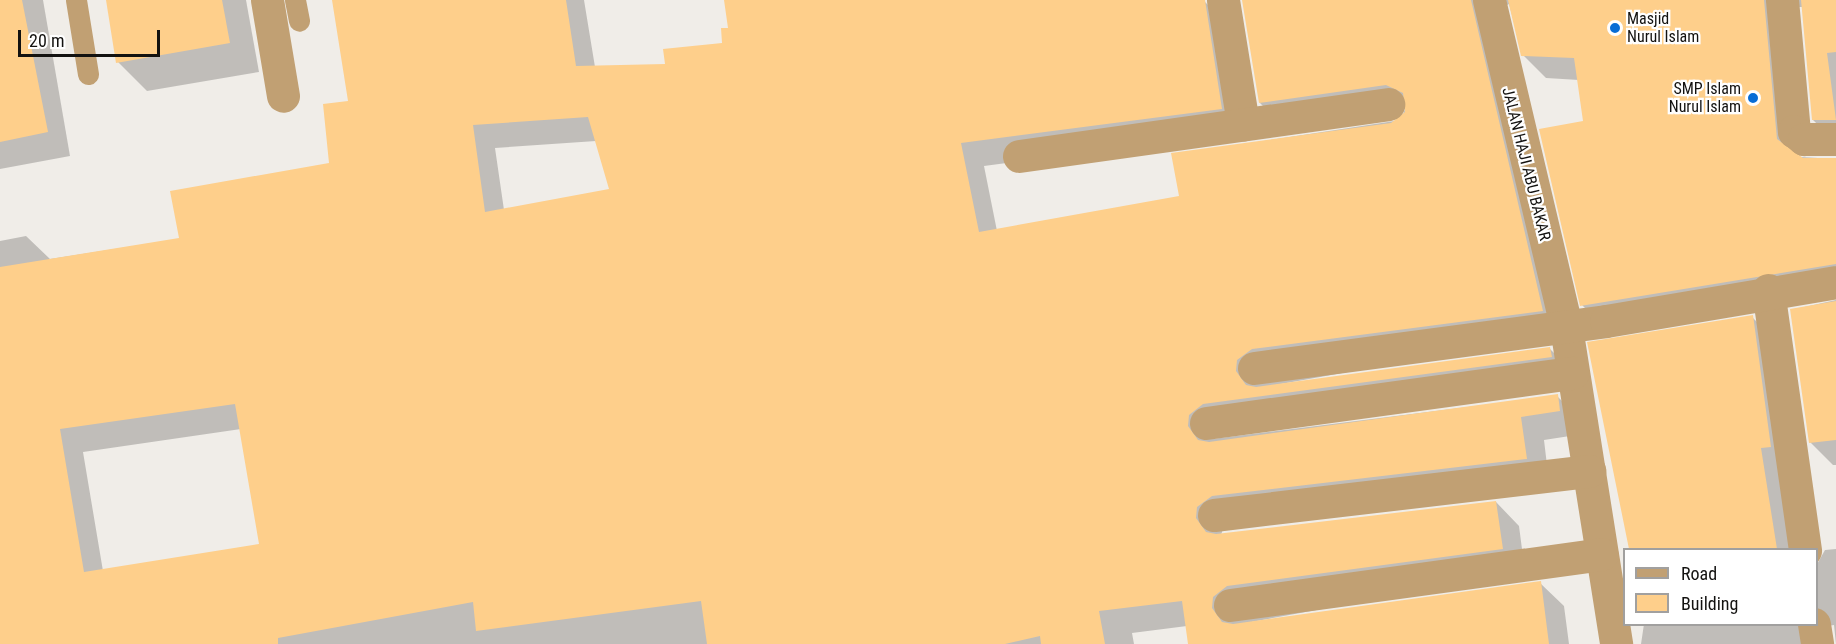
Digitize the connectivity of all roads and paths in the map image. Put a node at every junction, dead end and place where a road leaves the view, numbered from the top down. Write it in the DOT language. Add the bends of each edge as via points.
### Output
graph roads {
  1 [pos="76,0"];
  2 [pos="267,0"];
  3 [pos="296,0"];
  4 [pos="1224,0"];
  5 [pos="1489,0"];
  6 [pos="1782,0"];
  7 [pos="299,21"];
  8 [pos="88,74"];
  9 [pos="283,96"];
  10 [pos="1388,104"];
  11 [pos="1243,124"];
  12 [pos="1836,139"];
  13 [pos="1019,156"];
  14 [pos="1836,282"];
  15 [pos="1768,290"];
  16 [pos="1566,327"];
  17 [pos="1254,368"];
  18 [pos="1573,373"];
  19 [pos="1206,423"];
  20 [pos="1589,471"];
  21 [pos="1214,515"];
  22 [pos="1805,548"];
  23 [pos="1602,554"];
  24 [pos="1230,605"];
  25 [pos="1814,626"];
  26 [pos="1616,644"];
  27 [pos="1817,644"];
  1 -- 8 [label="lane"];
  2 -- 9 [label="street"];
  3 -- 7 [label="lane"];
  4 -- 11 [label="street"];
  5 -- 16 [label="street, JALAN HAJI ABU BAKAR"];
  6 -- 12 [label="street" via="1794,131 1804,139"];
  10 -- 11 [label="street"];
  11 -- 13 [label="street"];
  14 -- 15 [label="street"];
  15 -- 16 [label="street"];
  15 -- 22 [label="street"];
  16 -- 17 [label="street"];
  16 -- 18 [label="street, JALAN HAJI ABU BAKAR"];
  18 -- 19 [label="street"];
  18 -- 20 [label="street, JALAN HAJI ABU BAKAR"];
  20 -- 21 [label="street"];
  20 -- 23 [label="street, JALAN HAJI ABU BAKAR"];
  23 -- 24 [label="street"];
  23 -- 26 [label="street, JALAN HAJI ABU BAKAR"];
  25 -- 27 [label="street"];
}
